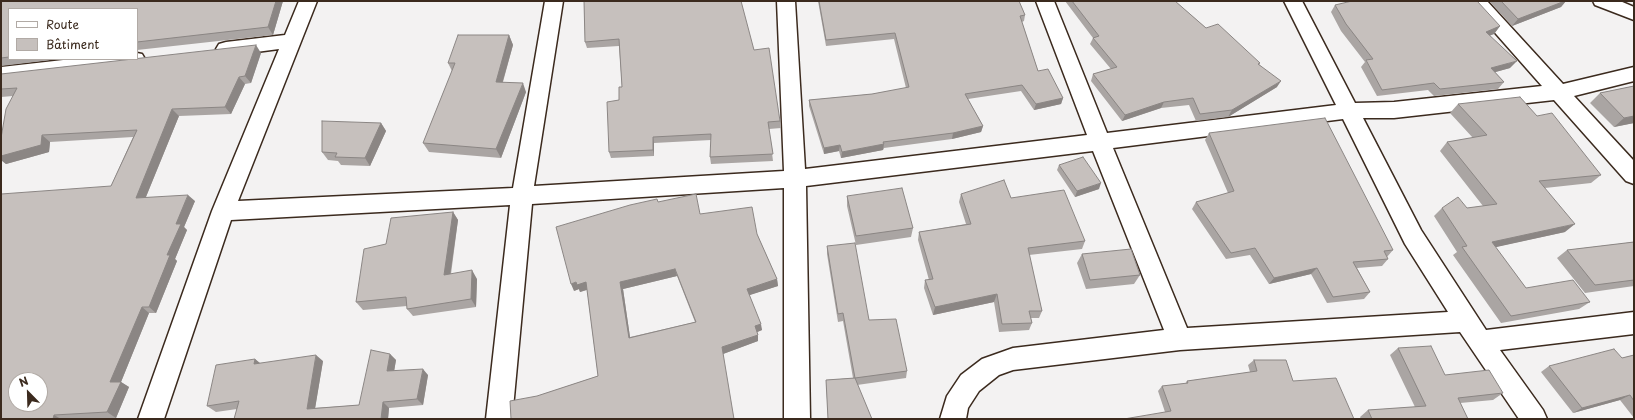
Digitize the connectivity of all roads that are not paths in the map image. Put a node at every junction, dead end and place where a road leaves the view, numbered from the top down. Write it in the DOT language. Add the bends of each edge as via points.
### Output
graph roads {
  1 [pos="308,1"];
  2 [pos="554,1"];
  3 [pos="786,1"];
  4 [pos="1045,1"];
  5 [pos="1293,1"];
  6 [pos="1476,1"];
  7 [pos="1602,1"];
  8 [pos="1634,14"];
  9 [pos="292,42"];
  10 [pos="207,51"];
  11 [pos="124,60"];
  12 [pos="1,74"];
  13 [pos="1634,74"];
  14 [pos="1559,92"];
  15 [pos="1349,112"];
  16 [pos="1100,142"];
  17 [pos="1634,175"];
  18 [pos="795,179"];
  19 [pos="522,196"];
  20 [pos="223,211"];
  21 [pos="1466,320"];
  22 [pos="1634,324"];
  23 [pos="1180,339"];
  24 [pos="1480,342"];
  25 [pos="151,419"];
  26 [pos="499,419"];
  27 [pos="797,419"];
  28 [pos="953,419"];
  29 [pos="1534,419"];
  1 -- 9 [label="street"];
  2 -- 19 [label="street"];
  3 -- 18 [label="street"];
  4 -- 16 [label="street"];
  5 -- 15 [label="street"];
  6 -- 14 [label="street"];
  7 -- 8 [label="street"];
  9 -- 10 [label="street"];
  9 -- 20 [label="street"];
  11 -- 12 [label="street"];
  13 -- 14 [label="street"];
  14 -- 15 [label="street" via="1394,110"];
  14 -- 17 [label="street"];
  15 -- 16 [label="street"];
  15 -- 21 [label="street" via="1413,237"];
  16 -- 18 [label="street"];
  16 -- 23 [label="street"];
  18 -- 19 [label="street"];
  18 -- 27 [label="street"];
  19 -- 20 [label="street"];
  19 -- 26 [label="street"];
  20 -- 25 [label="street"];
  21 -- 23 [label="street"];
  21 -- 24 [label="street"];
  22 -- 24 [label="street"];
  23 -- 28 [label="street" via="1013,359 991,367 970,383 956,404"];
  24 -- 29 [label="street"];
}
